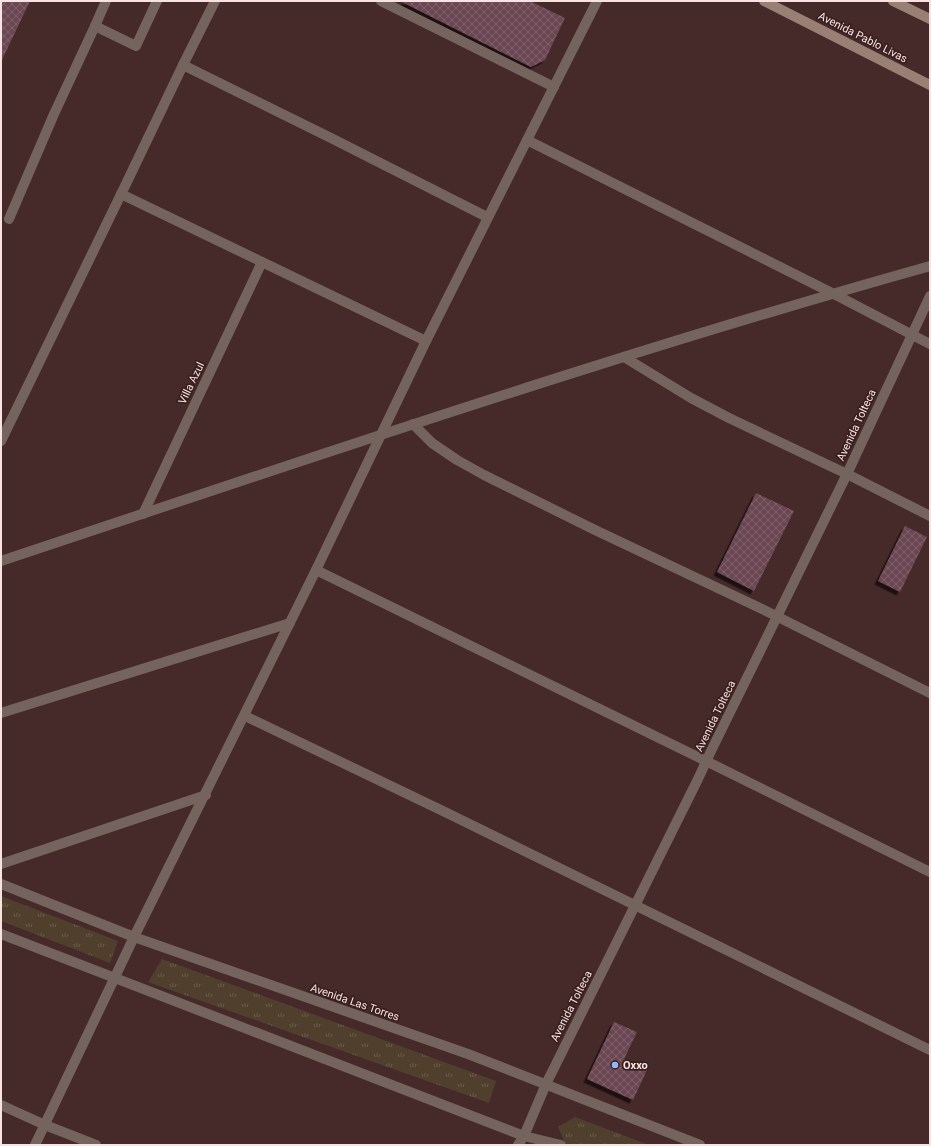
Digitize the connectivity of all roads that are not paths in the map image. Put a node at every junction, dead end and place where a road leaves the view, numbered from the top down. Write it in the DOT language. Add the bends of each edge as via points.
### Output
graph roads {
  1 [pos="106,1"];
  2 [pos="156,1"];
  3 [pos="215,1"];
  4 [pos="381,1"];
  5 [pos="764,1"];
  6 [pos="893,1"];
  7 [pos="595,2"];
  8 [pos="930,19"];
  9 [pos="95,26"];
  10 [pos="183,66"];
  11 [pos="930,84"];
  12 [pos="554,87"];
  13 [pos="527,140"];
  14 [pos="122,194"];
  15 [pos="487,218"];
  16 [pos="9,219"];
  17 [pos="262,262"];
  18 [pos="930,266"];
  19 [pos="832,293"];
  20 [pos="930,296"];
  21 [pos="912,335"];
  22 [pos="426,341"];
  23 [pos="930,344"];
  24 [pos="624,357"];
  25 [pos="413,424"];
  26 [pos="381,434"];
  27 [pos="1,441"];
  28 [pos="846,474"];
  29 [pos="143,514"];
  30 [pos="930,516"];
  31 [pos="1,561"];
  32 [pos="316,570"];
  33 [pos="777,617"];
  34 [pos="290,623"];
  35 [pos="930,693"];
  36 [pos="1,712"];
  37 [pos="245,716"];
  38 [pos="706,761"];
  39 [pos="206,795"];
  40 [pos="1,864"];
  41 [pos="930,872"];
  42 [pos="1,884"];
  43 [pos="636,906"];
  44 [pos="1,934"];
  45 [pos="134,937"];
  46 [pos="114,979"];
  47 [pos="930,1050"];
  48 [pos="546,1084"];
  49 [pos="1,1105"];
  50 [pos="45,1125"];
  51 [pos="524,1136"];
  52 [pos="35,1145"];
  53 [pos="96,1145"];
  54 [pos="518,1145"];
  55 [pos="561,1145"];
  56 [pos="700,1145"];
  1 -- 9 [label="street"];
  2 -- 9 [label="street" via="136,46"];
  3 -- 10 [label="street"];
  4 -- 12 [label="street"];
  5 -- 11 [label="main road, Avenida Pablo Livas"];
  6 -- 8 [label="main road"];
  7 -- 12 [label="street"];
  9 -- 16 [label="street"];
  10 -- 14 [label="street"];
  10 -- 15 [label="street"];
  12 -- 13 [label="street"];
  13 -- 15 [label="street"];
  13 -- 19 [label="street"];
  14 -- 17 [label="street"];
  14 -- 27 [label="street"];
  15 -- 22 [label="street"];
  17 -- 22 [label="street"];
  17 -- 29 [label="street, Villa Azul"];
  18 -- 19 [label="street"];
  19 -- 21 [label="street"];
  19 -- 24 [label="street"];
  20 -- 21 [label="street, Avenida Tolteca"];
  21 -- 23 [label="street"];
  21 -- 28 [label="street, Avenida Tolteca"];
  22 -- 26 [label="street"];
  24 -- 25 [label="street"];
  24 -- 28 [label="street" via="691,398"];
  25 -- 26 [label="street"];
  25 -- 33 [label="street" via="432,443 484,475"];
  26 -- 29 [label="street"];
  26 -- 32 [label="street"];
  28 -- 30 [label="street"];
  28 -- 33 [label="street, Avenida Tolteca"];
  29 -- 31 [label="street"];
  32 -- 34 [label="street"];
  32 -- 38 [label="street"];
  33 -- 35 [label="street"];
  33 -- 38 [label="street, Avenida Tolteca"];
  34 -- 36 [label="street"];
  34 -- 37 [label="street"];
  37 -- 39 [label="street"];
  37 -- 43 [label="street"];
  38 -- 41 [label="street"];
  38 -- 43 [label="street, Avenida Tolteca"];
  39 -- 40 [label="street"];
  39 -- 45 [label="street"];
  42 -- 45 [label="street, Avenida Las Torres"];
  43 -- 47 [label="street"];
  43 -- 48 [label="street, Avenida Tolteca"];
  44 -- 46 [label="street"];
  45 -- 46 [label="street"];
  45 -- 48 [label="street, Avenida Las Torres" via="468,1054"];
  46 -- 50 [label="street"];
  46 -- 51 [label="street"];
  48 -- 51 [label="street, Avenida Tolteca"];
  48 -- 56 [label="street, Avenida Las Torres"];
  49 -- 50 [label="street"];
  50 -- 52 [label="street"];
  50 -- 53 [label="street"];
  51 -- 54 [label="street, Avenida Tolteca"];
  51 -- 55 [label="street"];
}
